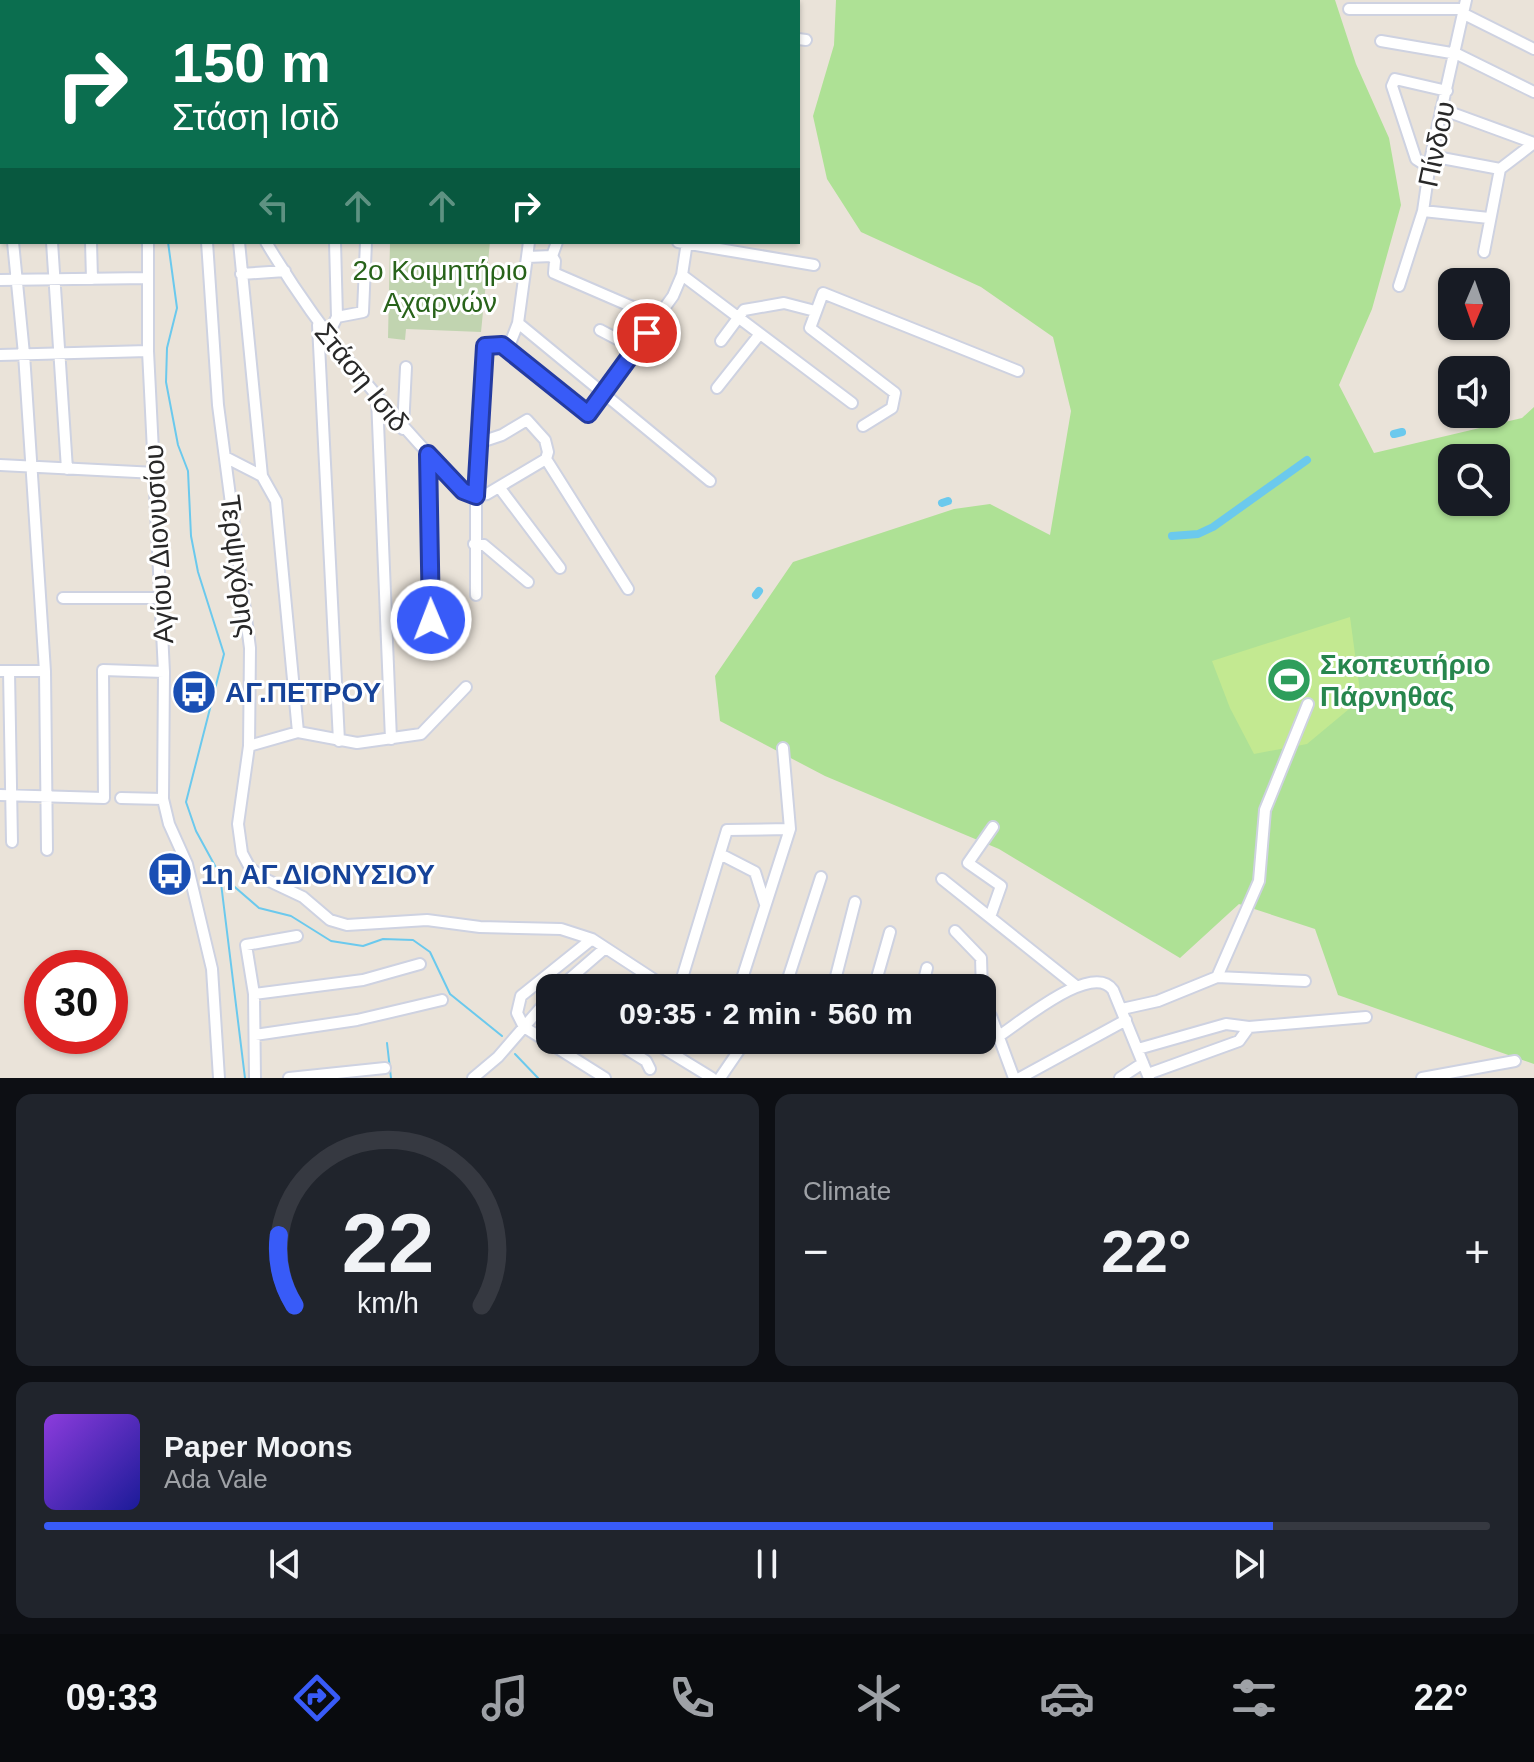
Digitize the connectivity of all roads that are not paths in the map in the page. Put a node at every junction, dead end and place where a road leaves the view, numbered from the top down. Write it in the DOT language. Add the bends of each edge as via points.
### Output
graph roads {
  1 [pos="1465,8"];
  2 [pos="1349,9"];
  3 [pos="1381,41"];
  4 [pos="1534,49"];
  5 [pos="1457,54"];
  6 [pos="1447,91"];
  7 [pos="1534,92"];
  8 [pos="1441,109"];
  9 [pos="1534,143"];
  10 [pos="1431,156"];
  11 [pos="1430,168"];
  12 [pos="1500,169"];
  13 [pos="1423,211"];
  14 [pos="1489,218"];
  15 [pos="13,244"];
  16 [pos="52,244"];
  17 [pos="91,244"];
  18 [pos="148,244"];
  19 [pos="207,244"];
  20 [pos="239,244"];
  21 [pos="267,244"];
  22 [pos="278,244"];
  23 [pos="335,244"];
  24 [pos="366,244"];
  25 [pos="529,244"];
  26 [pos="556,244"];
  27 [pos="684,244"];
  28 [pos="690,244"];
  29 [pos="1484,252"];
  30 [pos="552,256"];
  31 [pos="527,257"];
  32 [pos="275,258"];
  33 [pos="814,265"];
  34 [pos="285,271"];
  35 [pos="241,274"];
  36 [pos="682,275"];
  37 [pos="148,278"];
  38 [pos="54,279"];
  39 [pos="92,279"];
  40 [pos="0,280"];
  41 [pos="15,280"];
  42 [pos="1399,286"];
  43 [pos="815,311"];
  44 [pos="337,317"];
  45 [pos="658,318"];
  46 [pos="736,319"];
  47 [pos="518,323"];
  48 [pos="321,328"];
  49 [pos="600,330"];
  50 [pos="759,335"];
  51 [pos="721,341"];
  52 [pos="508,349"];
  53 [pos="636,349"];
  54 [pos="148,351"];
  55 [pos="61,353"];
  56 [pos="24,354"];
  57 [pos="0,355"];
  58 [pos="406,367"];
  59 [pos="1018,371"];
  60 [pos="717,388"];
  61 [pos="605,394"];
  62 [pos="377,398"];
  63 [pos="852,403"];
  64 [pos="863,426"];
  65 [pos="403,429"];
  66 [pos="478,443"];
  67 [pos="428,454"];
  68 [pos="225,457"];
  69 [pos="546,459"];
  70 [pos="0,465"];
  71 [pos="32,467"];
  72 [pos="67,469"];
  73 [pos="156,473"];
  74 [pos="262,476"];
  75 [pos="710,481"];
  76 [pos="499,487"];
  77 [pos="476,496"];
  78 [pos="474,544"];
  79 [pos="560,568"];
  80 [pos="528,582"];
  81 [pos="628,589"];
  82 [pos="476,595"];
  83 [pos="63,598"];
  84 [pos="161,598"];
  85 [pos="431,647"];
  86 [pos="4,671"];
  87 [pos="45,671"];
  88 [pos="164,672"];
  89 [pos="466,687"];
  90 [pos="1308,704"];
  91 [pos="298,732"];
  92 [pos="391,739"];
  93 [pos="339,741"];
  94 [pos="249,746"];
  95 [pos="783,748"];
  96 [pos="5,796"];
  97 [pos="46,797"];
  98 [pos="121,798"];
  99 [pos="163,799"];
  100 [pos="993,827"];
  101 [pos="790,829"];
  102 [pos="12,842"];
  103 [pos="47,850"];
  104 [pos="720,854"];
  105 [pos="821,877"];
  106 [pos="942,879"];
  107 [pos="855,902"];
  108 [pos="765,904"];
  109 [pos="990,917"];
  110 [pos="955,931"];
  111 [pos="890,932"];
  112 [pos="297,936"];
  113 [pos="592,939"];
  114 [pos="604,949"];
  115 [pos="420,964"];
  116 [pos="927,968"];
  117 [pos="576,974"];
  118 [pos="644,974"];
  119 [pos="683,974"];
  120 [pos="743,974"];
  121 [pos="790,974"];
  122 [pos="837,974"];
  123 [pos="878,974"];
  124 [pos="926,974"];
  125 [pos="981,974"];
  126 [pos="1217,977"];
  127 [pos="1305,981"];
  128 [pos="1076,986"];
  129 [pos="254,994"];
  130 [pos="442,1000"];
  131 [pos="1122,1009"];
  132 [pos="536,1014"];
  133 [pos="1366,1017"];
  134 [pos="1126,1020"];
  135 [pos="524,1027"];
  136 [pos="1249,1027"];
  137 [pos="996,1028"];
  138 [pos="255,1035"];
  139 [pos="999,1036"];
  140 [pos="1138,1049"];
  141 [pos="635,1054"];
  142 [pos="673,1054"];
  143 [pos="736,1054"];
  144 [pos="1515,1061"];
  145 [pos="385,1068"];
  146 [pos="650,1069"];
  147 [pos="1147,1072"];
  148 [pos="219,1078"];
  149 [pos="255,1078"];
  150 [pos="289,1078"];
  151 [pos="473,1078"];
  152 [pos="605,1078"];
  153 [pos="712,1078"];
  154 [pos="720,1078"];
  155 [pos="1017,1078"];
  156 [pos="1120,1078"];
  157 [pos="1422,1078"];
  1 -- 2 [label="street"];
  1 -- 4 [label="street"];
  1 -- 5 [label="street, Πίνδου"];
  3 -- 5 [label="street"];
  5 -- 6 [label="street, Πίνδου"];
  5 -- 7 [label="street"];
  6 -- 8 [label="street, Πίνδου"];
  6 -- 11 [label="street" via="1395,79 1392,86 1416,159"];
  8 -- 9 [label="street"];
  8 -- 10 [label="street, Πίνδου"];
  9 -- 12 [label="street"];
  10 -- 11 [label="street, Πίνδου"];
  10 -- 12 [label="street"];
  11 -- 13 [label="street, Πίνδου"];
  12 -- 14 [label="street"];
  13 -- 14 [label="street"];
  13 -- 42 [label="street, Πίνδου"];
  14 -- 29 [label="street"];
  15 -- 41 [label="street"];
  16 -- 38 [label="street"];
  17 -- 39 [label="street"];
  18 -- 37 [label="street, Αγίου Διονυσίου"];
  19 -- 68 [label="street, Τερψιχόρης"];
  20 -- 35 [label="street"];
  21 -- 32 [label="street, Στάση Ισιδ"];
  22 -- 32 [label="street"];
  23 -- 44 [label="street"];
  24 -- 44 [label="street" via="363,312"];
  25 -- 31 [label="street"];
  26 -- 30 [label="street"];
  27 -- 36 [label="street"];
  28 -- 33 [label="street"];
  30 -- 31 [label="street"];
  30 -- 45 [label="street" via="554,273"];
  31 -- 47 [label="street"];
  32 -- 34 [label="street, Στάση Ισιδ"];
  34 -- 35 [label="street"];
  34 -- 48 [label="street, Στάση Ισιδ"];
  35 -- 74 [label="street"];
  36 -- 45 [label="street"];
  36 -- 46 [label="street"];
  37 -- 39 [label="street"];
  37 -- 54 [label="street, Αγίου Διονυσίου"];
  38 -- 39 [label="street"];
  38 -- 41 [label="street"];
  38 -- 55 [label="street"];
  40 -- 41 [label="street"];
  41 -- 56 [label="street"];
  43 -- 46 [label="street" via="764,304 744,310"];
  43 -- 59 [label="street" via="823,293"];
  43 -- 64 [label="street" via="810,328 895,393 892,408"];
  44 -- 48 [label="street" via="332,327"];
  45 -- 53 [label="street"];
  46 -- 50 [label="street"];
  46 -- 51 [label="street"];
  47 -- 52 [label="street"];
  47 -- 61 [label="street"];
  48 -- 62 [label="street, Στάση Ισιδ"];
  48 -- 93 [label="street"];
  49 -- 53 [label="street"];
  50 -- 60 [label="street"];
  50 -- 63 [label="street"];
  52 -- 61 [label="street" via="588,414"];
  52 -- 66 [label="street" via="495,343 485,346"];
  53 -- 61 [label="street"];
  54 -- 55 [label="street"];
  54 -- 73 [label="street, Αγίου Διονυσίου"];
  55 -- 56 [label="street"];
  55 -- 72 [label="street"];
  56 -- 57 [label="street"];
  56 -- 71 [label="street"];
  58 -- 65 [label="street"];
  61 -- 75 [label="street"];
  62 -- 65 [label="street, Στάση Ισιδ"];
  62 -- 92 [label="street"];
  65 -- 67 [label="street, Στάση Ισιδ"];
  66 -- 69 [label="street" via="527,420 545,440"];
  66 -- 77 [label="street"];
  67 -- 77 [label="street, Στάση Ισιδ" via="463,491"];
  67 -- 85 [label="street"];
  68 -- 74 [label="street"];
  68 -- 94 [label="street, Τερψιχόρης" via="247,604"];
  69 -- 76 [label="street"];
  69 -- 81 [label="street"];
  70 -- 71 [label="street"];
  71 -- 72 [label="street"];
  71 -- 87 [label="street"];
  72 -- 73 [label="street"];
  73 -- 84 [label="street, Αγίου Διονυσίου"];
  74 -- 91 [label="street" via="276,501"];
  76 -- 77 [label="street"];
  76 -- 79 [label="street"];
  77 -- 78 [label="street"];
  78 -- 80 [label="street" via="484,545"];
  78 -- 82 [label="street"];
  83 -- 84 [label="street"];
  84 -- 88 [label="street, Αγίου Διονυσίου"];
  86 -- 87 [label="street"];
  86 -- 96 [label="street"];
  87 -- 97 [label="street"];
  88 -- 97 [label="street" via="103,670 104,798"];
  88 -- 99 [label="street, Αγίου Διονυσίου"];
  89 -- 92 [label="street" via="427,731"];
  90 -- 126 [label="street" via="1265,810 1259,881"];
  91 -- 93 [label="street"];
  91 -- 94 [label="street"];
  92 -- 93 [label="street"];
  94 -- 113 [label="street, Τερψιχόρης" via="238,824 242,853 258,875 303,897 330,920 356,925 427,920 548,927"];
  95 -- 101 [label="street"];
  96 -- 97 [label="street"];
  96 -- 102 [label="street"];
  97 -- 103 [label="street"];
  98 -- 99 [label="street"];
  99 -- 148 [label="street, Αγίου Διονυσίου" via="187,864 212,969"];
  100 -- 109 [label="street" via="968,863 1001,886"];
  101 -- 104 [label="street" via="727,830"];
  101 -- 108 [label="street"];
  104 -- 108 [label="street" via="755,872"];
  104 -- 119 [label="street"];
  105 -- 121 [label="street"];
  106 -- 109 [label="street"];
  107 -- 122 [label="street"];
  108 -- 120 [label="street"];
  109 -- 128 [label="street"];
  110 -- 125 [label="street" via="981,958"];
  111 -- 123 [label="street"];
  112 -- 129 [label="street" via="246,945"];
  113 -- 114 [label="street, Τερψιχόρης"];
  113 -- 135 [label="street" via="521,996 517,1013"];
  114 -- 117 [label="street"];
  114 -- 118 [label="street, Τερψιχόρης"];
  115 -- 129 [label="street" via="363,980"];
  116 -- 124 [label="street"];
  126 -- 127 [label="street"];
  126 -- 131 [label="street"];
  128 -- 131 [label="street" via="1104,981"];
  128 -- 139 [label="street"];
  129 -- 138 [label="street"];
  130 -- 138 [label="street" via="357,1020"];
  131 -- 134 [label="street"];
  132 -- 135 [label="street"];
  133 -- 136 [label="street"];
  134 -- 140 [label="street"];
  134 -- 155 [label="street"];
  135 -- 151 [label="street"];
  135 -- 152 [label="street"];
  136 -- 140 [label="street" via="1226,1024"];
  136 -- 147 [label="street" via="1239,1041"];
  137 -- 139 [label="street"];
  138 -- 149 [label="street"];
  139 -- 155 [label="street"];
  140 -- 147 [label="street"];
  141 -- 146 [label="street"];
  142 -- 153 [label="street"];
  143 -- 154 [label="street"];
  144 -- 157 [label="street"];
  145 -- 150 [label="street"];
  147 -- 156 [label="street"];
}
